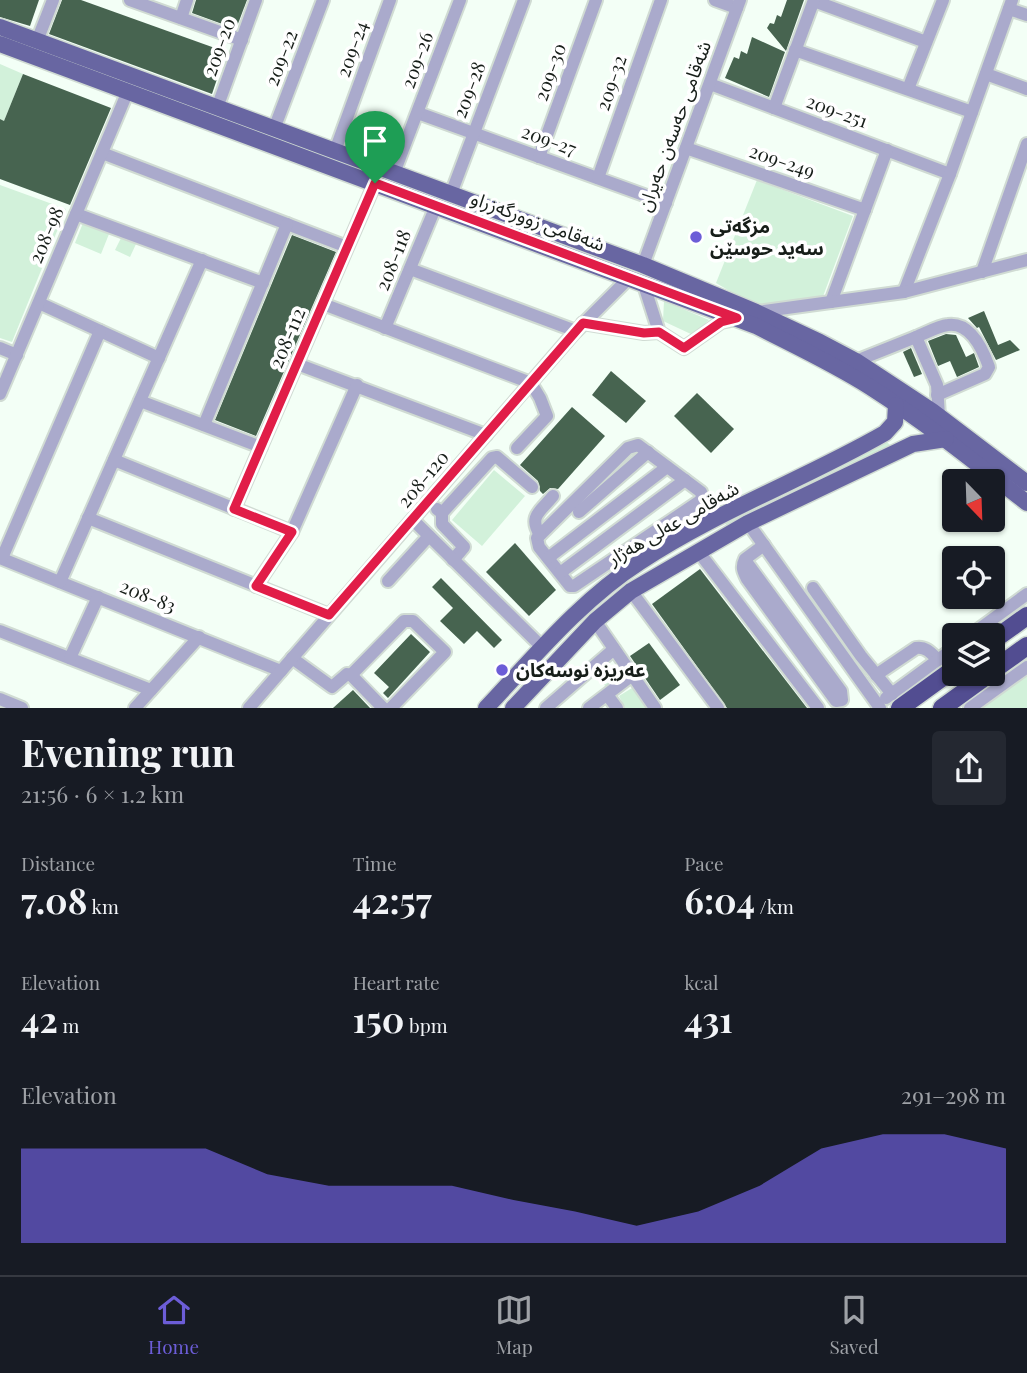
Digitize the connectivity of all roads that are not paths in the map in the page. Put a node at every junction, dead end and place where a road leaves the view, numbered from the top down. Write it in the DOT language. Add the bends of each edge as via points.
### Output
graph roads {
  1 [pos="53,0"];
  2 [pos="130,0"];
  3 [pos="187,0"];
  4 [pos="256,0"];
  5 [pos="323,0"];
  6 [pos="390,0"];
  7 [pos="460,0"];
  8 [pos="524,0"];
  9 [pos="596,0"];
  10 [pos="661,0"];
  11 [pos="715,0"];
  12 [pos="814,0"];
  13 [pos="943,0"];
  14 [pos="739,4"];
  15 [pos="1010,4"];
  16 [pos="1027,15"];
  17 [pos="181,18"];
  18 [pos="0,27"];
  19 [pos="242,40"];
  20 [pos="37,41"];
  21 [pos="926,42"];
  22 [pos="0,44"];
  23 [pos="795,50"];
  24 [pos="986,74"];
  25 [pos="710,84"];
  26 [pos="908,89"];
  27 [pos="1027,89"];
  28 [pos="128,91"];
  29 [pos="217,108"];
  30 [pos="774,108"];
  31 [pos="972,112"];
  32 [pos="418,113"];
  33 [pos="249,128"];
  34 [pos="274,129"];
  35 [pos="474,133"];
  36 [pos="1027,144"];
  37 [pos="686,148"];
  38 [pos="887,150"];
  39 [pos="335,151"];
  40 [pos="102,153"];
  41 [pos="539,157"];
  42 [pos="394,173"];
  43 [pos="950,174"];
  44 [pos="598,178"];
  45 [pos="375,183"];
  46 [pos="451,194"];
  47 [pos="666,203"];
  48 [pos="436,205"];
  49 [pos="865,210"];
  50 [pos="76,215"];
  51 [pos="287,224"];
  52 [pos="347,247"];
  53 [pos="202,260"];
  54 [pos="1027,260"];
  55 [pos="643,265"];
  56 [pos="410,269"];
  57 [pos="982,272"];
  58 [pos="636,280"];
  59 [pos="263,284"];
  60 [pos="904,292"];
  61 [pos="831,302"];
  62 [pos="39,303"];
  63 [pos="323,304"];
  64 [pos="756,312"];
  65 [pos="737,318"];
  66 [pos="580,327"];
  67 [pos="385,328"];
  68 [pos="100,331"];
  69 [pos="659,332"];
  70 [pos="916,337"];
  71 [pos="0,348"];
  72 [pos="17,355"];
  73 [pos="159,358"];
  74 [pos="856,361"];
  75 [pos="297,364"];
  76 [pos="531,383"];
  77 [pos="357,385"];
  78 [pos="0,394"];
  79 [pos="937,395"];
  80 [pos="140,401"];
  81 [pos="896,405"];
  82 [pos="939,416"];
  83 [pos="204,425"];
  84 [pos="885,433"];
  85 [pos="486,435"];
  86 [pos="946,439"];
  87 [pos="261,447"];
  88 [pos="517,448"];
  89 [pos="896,452"];
  90 [pos="114,460"];
  91 [pos="667,467"];
  92 [pos="685,480"];
  93 [pos="1027,484"];
  94 [pos="532,487"];
  95 [pos="554,496"];
  96 [pos="428,503"];
  97 [pos="1027,503"];
  98 [pos="576,508"];
  99 [pos="234,509"];
  100 [pos="442,513"];
  101 [pos="88,518"];
  102 [pos="413,520"];
  103 [pos="748,523"];
  104 [pos="592,526"];
  105 [pos="292,532"];
  106 [pos="540,535"];
  107 [pos="429,536"];
  108 [pos="605,540"];
  109 [pos="764,545"];
  110 [pos="698,551"];
  111 [pos="617,555"];
  112 [pos="1,558"];
  113 [pos="548,558"];
  114 [pos="453,560"];
  115 [pos="745,560"];
  116 [pos="628,570"];
  117 [pos="560,573"];
  118 [pos="388,581"];
  119 [pos="60,582"];
  120 [pos="256,586"];
  121 [pos="813,588"];
  122 [pos="631,590"];
  123 [pos="1027,594"];
  124 [pos="98,597"];
  125 [pos="329,615"];
  126 [pos="1027,616"];
  127 [pos="595,621"];
  128 [pos="987,623"];
  129 [pos="0,631"];
  130 [pos="1005,632"];
  131 [pos="199,637"];
  132 [pos="1027,646"];
  133 [pos="543,648"];
  134 [pos="614,649"];
  135 [pos="70,658"];
  136 [pos="292,658"];
  137 [pos="942,661"];
  138 [pos="942,667"];
  139 [pos="1005,667"];
  140 [pos="1027,667"];
  141 [pos="281,671"];
  142 [pos="351,674"];
  143 [pos="876,675"];
  144 [pos="1005,675"];
  145 [pos="631,676"];
  146 [pos="973,686"];
  147 [pos="987,686"];
  148 [pos="151,690"];
  149 [pos="608,696"];
  150 [pos="0,699"];
  151 [pos="896,701"];
  152 [pos="877,707"];
  153 [pos="22,708"];
  154 [pos="135,708"];
  155 [pos="249,708"];
  156 [pos="383,708"];
  157 [pos="391,708"];
  158 [pos="486,708"];
  159 [pos="513,708"];
  160 [pos="546,708"];
  161 [pos="589,708"];
  162 [pos="617,708"];
  163 [pos="655,708"];
  164 [pos="718,708"];
  165 [pos="818,708"];
  166 [pos="942,708"];
  167 [pos="970,708"];
  1 -- 20 [label="street"];
  2 -- 17 [label="street"];
  3 -- 17 [label="street"];
  4 -- 19 [label="street, 209-20"];
  5 -- 34 [label="street, 209-22"];
  6 -- 39 [label="street, 209-24"];
  7 -- 32 [label="street, 209-26"];
  8 -- 35 [label="street, 209-28"];
  9 -- 41 [label="street, 209-30"];
  10 -- 44 [label="street, 209-32"];
  11 -- 14 [label="street"];
  12 -- 21 [label="street"];
  12 -- 23 [label="street"];
  13 -- 21 [label="street"];
  14 -- 25 [label="street, شەقامی حەسەن حەیران"];
  15 -- 16 [label="street"];
  15 -- 24 [label="street"];
  17 -- 19 [label="street"];
  18 -- 20 [label="main road, شەقامی زوورگەزراو"];
  19 -- 29 [label="street, 209-20"];
  20 -- 29 [label="main road, شەقامی زوورگەزراو"];
  21 -- 26 [label="street"];
  22 -- 28 [label="main road, شەقامی زوورگەزراو"];
  23 -- 26 [label="street"];
  23 -- 30 [label="street"];
  24 -- 27 [label="street"];
  24 -- 31 [label="street"];
  25 -- 30 [label="street, 209-251"];
  25 -- 37 [label="street, شەقامی حەسەن حەیران"];
  26 -- 31 [label="street"];
  28 -- 33 [label="main road, شەقامی زوورگەزراو"];
  28 -- 40 [label="street, 208-98"];
  29 -- 33 [label="main road, شەقامی زوورگەزراو"];
  30 -- 38 [label="street, 209-251"];
  31 -- 43 [label="street"];
  32 -- 35 [label="street, 209-27"];
  32 -- 42 [label="street, 209-26"];
  33 -- 34 [label="main road, شەقامی زوورگەزراو"];
  33 -- 45 [label="main road, شەقامی زوورگەزراو"];
  34 -- 39 [label="main road, شەقامی زوورگەزراو"];
  35 -- 41 [label="street, 209-27"];
  35 -- 46 [label="street, 209-28"];
  36 -- 57 [label="street"];
  37 -- 47 [label="street, شەقامی حەسەن حەیران"];
  37 -- 49 [label="street, 209-249"];
  38 -- 43 [label="street, 209-251"];
  38 -- 49 [label="street"];
  39 -- 42 [label="main road, شەقامی زوورگەزراو"];
  40 -- 50 [label="street, 208-98"];
  40 -- 51 [label="street"];
  41 -- 44 [label="street, 209-27"];
  42 -- 46 [label="main road, شەقامی زوورگەزراو"];
  43 -- 60 [label="street"];
  44 -- 47 [label="street, 209-27"];
  45 -- 48 [label="main road, شەقامی زوورگەزراو"];
  45 -- 52 [label="street, 208-112"];
  46 -- 55 [label="main road, شەقامی زوورگەزراو"];
  47 -- 55 [label="street, شەقامی حەسەن حەیران"];
  48 -- 56 [label="street, 208-118"];
  48 -- 58 [label="main road, شەقامی زوورگەزراو"];
  49 -- 61 [label="street"];
  50 -- 53 [label="street"];
  50 -- 62 [label="street, 208-98"];
  51 -- 52 [label="street"];
  51 -- 59 [label="street"];
  52 -- 63 [label="street, 208-112"];
  53 -- 59 [label="street"];
  53 -- 73 [label="street"];
  54 -- 57 [label="street"];
  55 -- 64 [label="main road, شەقامی زوورگەزراو"];
  56 -- 66 [label="street"];
  56 -- 67 [label="street, 208-118"];
  57 -- 60 [label="street"];
  58 -- 65 [label="main road, شەقامی زوورگەزراو"];
  58 -- 66 [label="street, 208-120"];
  58 -- 69 [label="street"];
  59 -- 83 [label="street"];
  60 -- 61 [label="street"];
  61 -- 64 [label="street"];
  62 -- 68 [label="street"];
  62 -- 72 [label="street, 208-98"];
  63 -- 67 [label="street"];
  63 -- 75 [label="street, 208-112"];
  64 -- 74 [label="main road, شەقامی زوورگەزراو"];
  65 -- 69 [label="street" via="721,322 684,348"];
  65 -- 81 [label="main road, شەقامی زوورگەزراو" via="829,363"];
  66 -- 69 [label="street"];
  66 -- 76 [label="street, 208-120"];
  67 -- 76 [label="street"];
  68 -- 73 [label="street"];
  68 -- 112 [label="street"];
  70 -- 74 [label="street"];
  70 -- 79 [label="street"];
  70 -- 79 [label="street" via="947,324 958,325 970,332 989,368"];
  71 -- 72 [label="street"];
  72 -- 78 [label="street, 208-98"];
  73 -- 80 [label="street"];
  74 -- 82 [label="main road, شەقامی زوورگەزراو"];
  75 -- 77 [label="street"];
  75 -- 87 [label="street, 208-112"];
  76 -- 85 [label="street, 208-120"];
  76 -- 88 [label="street" via="547,416"];
  77 -- 85 [label="street"];
  77 -- 105 [label="street"];
  79 -- 82 [label="street"];
  80 -- 83 [label="street"];
  80 -- 90 [label="street"];
  81 -- 84 [label="main road" via="895,422"];
  81 -- 86 [label="main road, شەقامی زوورگەزراو"];
  82 -- 93 [label="main road, شەقامی زوورگەزراو"];
  83 -- 87 [label="street"];
  84 -- 89 [label="main road" via="892,431 901,437"];
  84 -- 116 [label="main road, شەقامی عەلی هەژار" via="716,519"];
  85 -- 96 [label="street, 208-120"];
  86 -- 89 [label="main road, شەقامی عەلی هەژار" via="924,441"];
  86 -- 97 [label="main road, شەقامی زوورگەزراو"];
  87 -- 99 [label="street, 208-112"];
  89 -- 103 [label="main road, شەقامی عەلی هەژار"];
  90 -- 99 [label="street"];
  90 -- 101 [label="street"];
  91 -- 92 [label="street"];
  91 -- 98 [label="street" via="648,452"];
  91 -- 104 [label="street"];
  92 -- 108 [label="street"];
  92 -- 111 [label="street" via="701,492 700,501"];
  94 -- 100 [label="street" via="497,457 492,458"];
  95 -- 106 [label="street" via="535,517"];
  96 -- 100 [label="street"];
  96 -- 102 [label="street, 208-120"];
  98 -- 104 [label="street"];
  98 -- 106 [label="street"];
  99 -- 105 [label="street"];
  100 -- 114 [label="street" via="442,524 464,547"];
  101 -- 119 [label="street"];
  101 -- 120 [label="street"];
  102 -- 107 [label="street"];
  102 -- 125 [label="street, 208-120"];
  103 -- 109 [label="street"];
  103 -- 110 [label="main road, شەقامی عەلی هەژار"];
  104 -- 108 [label="street"];
  104 -- 113 [label="street"];
  105 -- 120 [label="street"];
  106 -- 113 [label="street" via="538,543"];
  107 -- 114 [label="street"];
  107 -- 118 [label="street"];
  108 -- 111 [label="street"];
  108 -- 117 [label="street"];
  109 -- 115 [label="street"];
  109 -- 152 [label="street"];
  110 -- 122 [label="main road, شەقامی عەلی هەژار"];
  110 -- 165 [label="street"];
  111 -- 116 [label="street"];
  111 -- 117 [label="street" via="574,586"];
  112 -- 119 [label="street, 208-83"];
  113 -- 117 [label="street"];
  114 -- 133 [label="street"];
  115 -- 115 [label="street" via="742,570 747,579 836,701 842,700 841,691"];
  116 -- 133 [label="main road, شەقامی عەلی هەژار" via="596,594"];
  119 -- 124 [label="street, 208-83"];
  120 -- 125 [label="street"];
  121 -- 143 [label="street"];
  122 -- 127 [label="main road, شەقامی عەلی هەژار"];
  122 -- 164 [label="street"];
  123 -- 128 [label="street"];
  124 -- 131 [label="street, 208-83"];
  124 -- 135 [label="street"];
  125 -- 136 [label="street, 208-120"];
  126 -- 130 [label="highway"];
  127 -- 134 [label="street"];
  127 -- 159 [label="main road, شەقامی عەلی هەژار"];
  129 -- 135 [label="street"];
  131 -- 141 [label="street, 208-83"];
  131 -- 148 [label="street"];
  132 -- 139 [label="highway"];
  133 -- 158 [label="main road, شەقامی عەلی هەژار"];
  134 -- 145 [label="street"];
  134 -- 160 [label="street"];
  135 -- 148 [label="street"];
  136 -- 141 [label="street, 208-120"];
  136 -- 142 [label="street" via="332,687"];
  137 -- 143 [label="street" via="916,648"];
  138 -- 151 [label="highway"];
  140 -- 144 [label="street"];
  141 -- 155 [label="street, 208-120"];
  142 -- 156 [label="street"];
  142 -- 157 [label="street" via="404,621 413,621 445,652"];
  143 -- 151 [label="street"];
  145 -- 149 [label="street"];
  145 -- 163 [label="street"];
  146 -- 166 [label="highway"];
  147 -- 167 [label="street"];
  148 -- 154 [label="street"];
  149 -- 161 [label="street"];
  149 -- 162 [label="street"];
  150 -- 153 [label="street"];
  151 -- 152 [label="street"];
}
